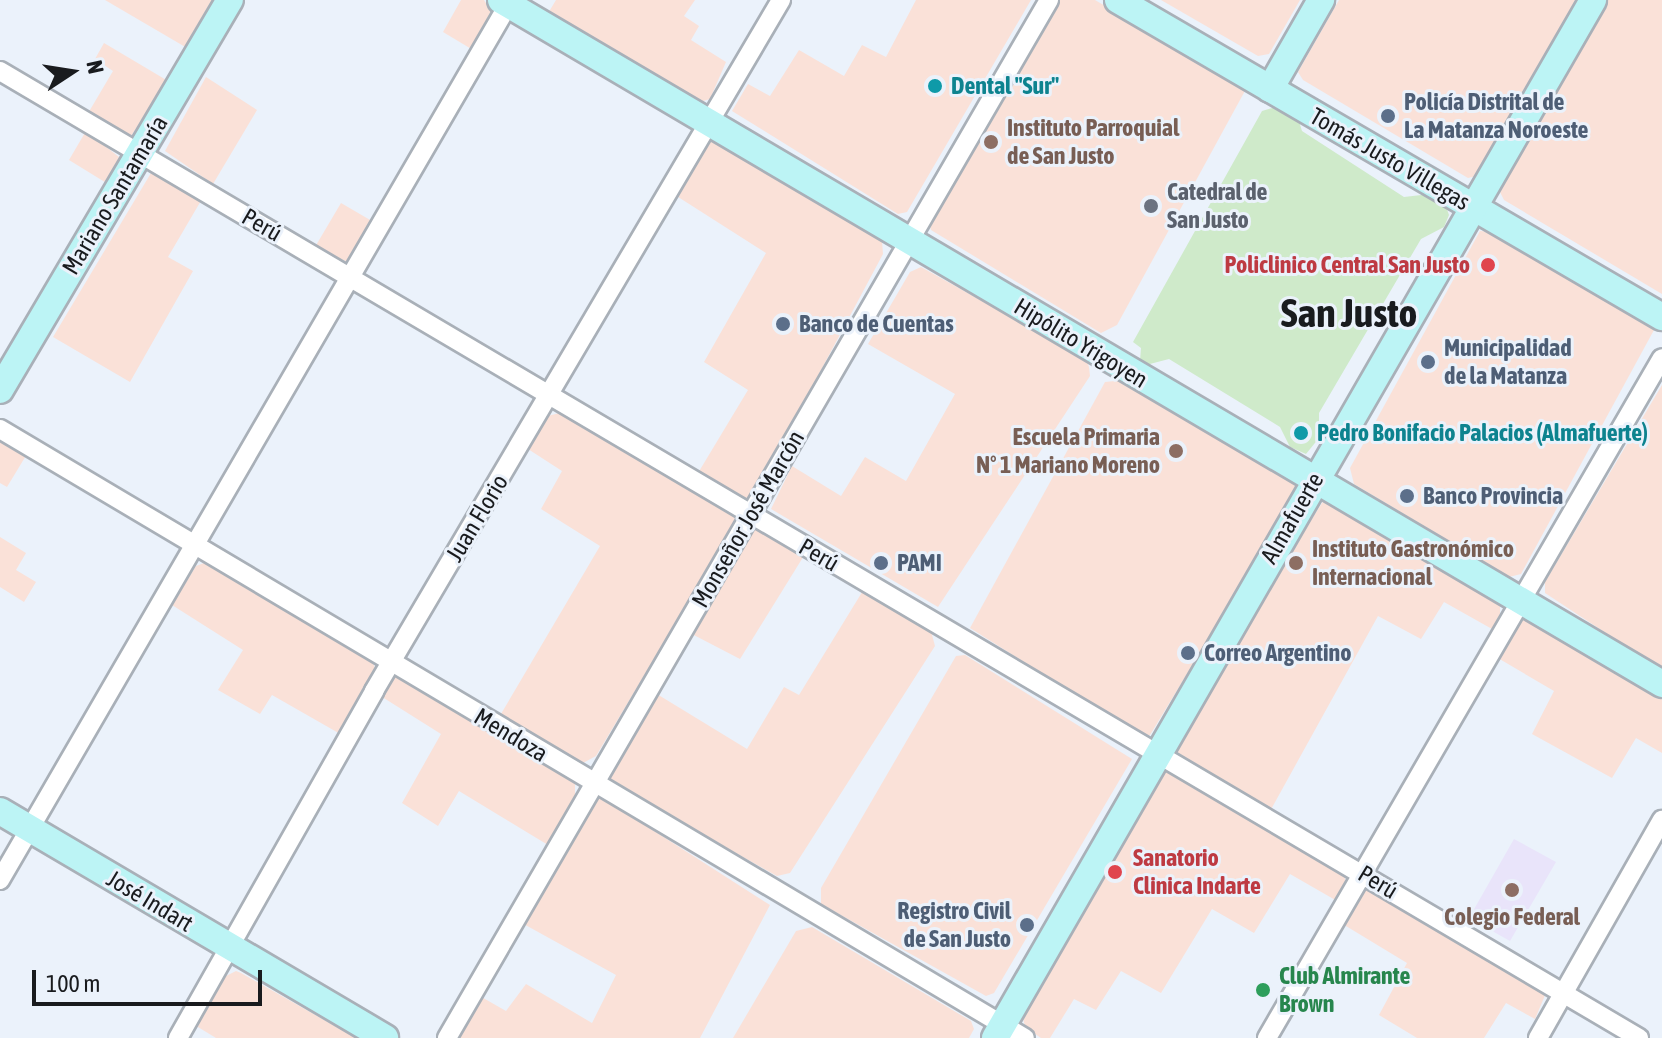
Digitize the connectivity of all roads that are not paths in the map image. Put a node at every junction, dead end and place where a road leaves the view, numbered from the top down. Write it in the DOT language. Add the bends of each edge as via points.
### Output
graph roads {
  1 [pos="230,0"];
  2 [pos="781,0"];
  3 [pos="1049,0"];
  4 [pos="1118,0"];
  5 [pos="1321,0"];
  6 [pos="1593,0"];
  7 [pos="507,1"];
  8 [pos="0,71"];
  9 [pos="1270,89"];
  10 [pos="710,125"];
  11 [pos="139,154"];
  12 [pos="1474,206"];
  13 [pos="908,242"];
  14 [pos="352,277"];
  15 [pos="1662,317"];
  16 [pos="1662,358"];
  17 [pos="0,390"];
  18 [pos="549,397"];
  19 [pos="0,429"];
  20 [pos="1314,479"];
  21 [pos="750,515"];
  22 [pos="196,546"];
  23 [pos="1518,601"];
  24 [pos="390,665"];
  25 [pos="1662,684"];
  26 [pos="1158,754"];
  27 [pos="592,783"];
  28 [pos="0,811"];
  29 [pos="1662,820"];
  30 [pos="29,829"];
  31 [pos="1362,873"];
  32 [pos="0,880"];
  33 [pos="231,949"];
  34 [pos="1564,994"];
  35 [pos="1008,1034"];
  36 [pos="178,1038"];
  37 [pos="385,1038"];
  38 [pos="447,1038"];
  39 [pos="1267,1038"];
  40 [pos="1538,1038"];
  41 [pos="1639,1038"];
  1 -- 11 [label="street, Mariano Santamaría"];
  2 -- 10 [label="street, Juan Florio"];
  3 -- 13 [label="street, Monseñor José Marcón"];
  4 -- 9 [label="street, Tomás Justo Villegas"];
  5 -- 9 [label="street"];
  6 -- 12 [label="street, Almafuerte"];
  7 -- 10 [label="street, Hipólito Yrigoyen"];
  7 -- 14 [label="street"];
  8 -- 11 [label="street, Perú"];
  9 -- 12 [label="street, Tomás Justo Villegas" via="1451,198"];
  10 -- 13 [label="street, Hipólito Yrigoyen"];
  10 -- 18 [label="street, Juan Florio"];
  11 -- 14 [label="street, Perú"];
  11 -- 17 [label="street, Mariano Santamaría"];
  12 -- 15 [label="street, Tomás Justo Villegas"];
  12 -- 20 [label="street, Almafuerte"];
  13 -- 20 [label="street, Hipólito Yrigoyen"];
  13 -- 21 [label="street, Monseñor José Marcón"];
  14 -- 18 [label="street, Perú"];
  14 -- 22 [label="street"];
  16 -- 23 [label="street"];
  18 -- 21 [label="street, Perú"];
  18 -- 24 [label="street, Juan Florio"];
  19 -- 22 [label="street, Mendoza"];
  20 -- 23 [label="street, Hipólito Yrigoyen"];
  20 -- 26 [label="street, Almafuerte"];
  21 -- 26 [label="street, Perú"];
  21 -- 27 [label="street, Monseñor José Marcón"];
  22 -- 24 [label="street, Mendoza"];
  22 -- 30 [label="street"];
  23 -- 25 [label="street, Hipólito Yrigoyen"];
  23 -- 31 [label="street"];
  24 -- 27 [label="street, Mendoza"];
  24 -- 33 [label="street, Juan Florio"];
  26 -- 31 [label="street, Perú"];
  26 -- 35 [label="street, Almafuerte"];
  27 -- 35 [label="street, Mendoza"];
  27 -- 38 [label="street, Monseñor José Marcón"];
  28 -- 30 [label="street, José Indart"];
  29 -- 34 [label="street"];
  30 -- 32 [label="street"];
  30 -- 33 [label="street, José Indart"];
  31 -- 34 [label="street, Perú"];
  31 -- 39 [label="street"];
  33 -- 36 [label="street, Juan Florio"];
  33 -- 37 [label="street, José Indart"];
  34 -- 40 [label="street"];
  34 -- 41 [label="street, Perú"];
}
